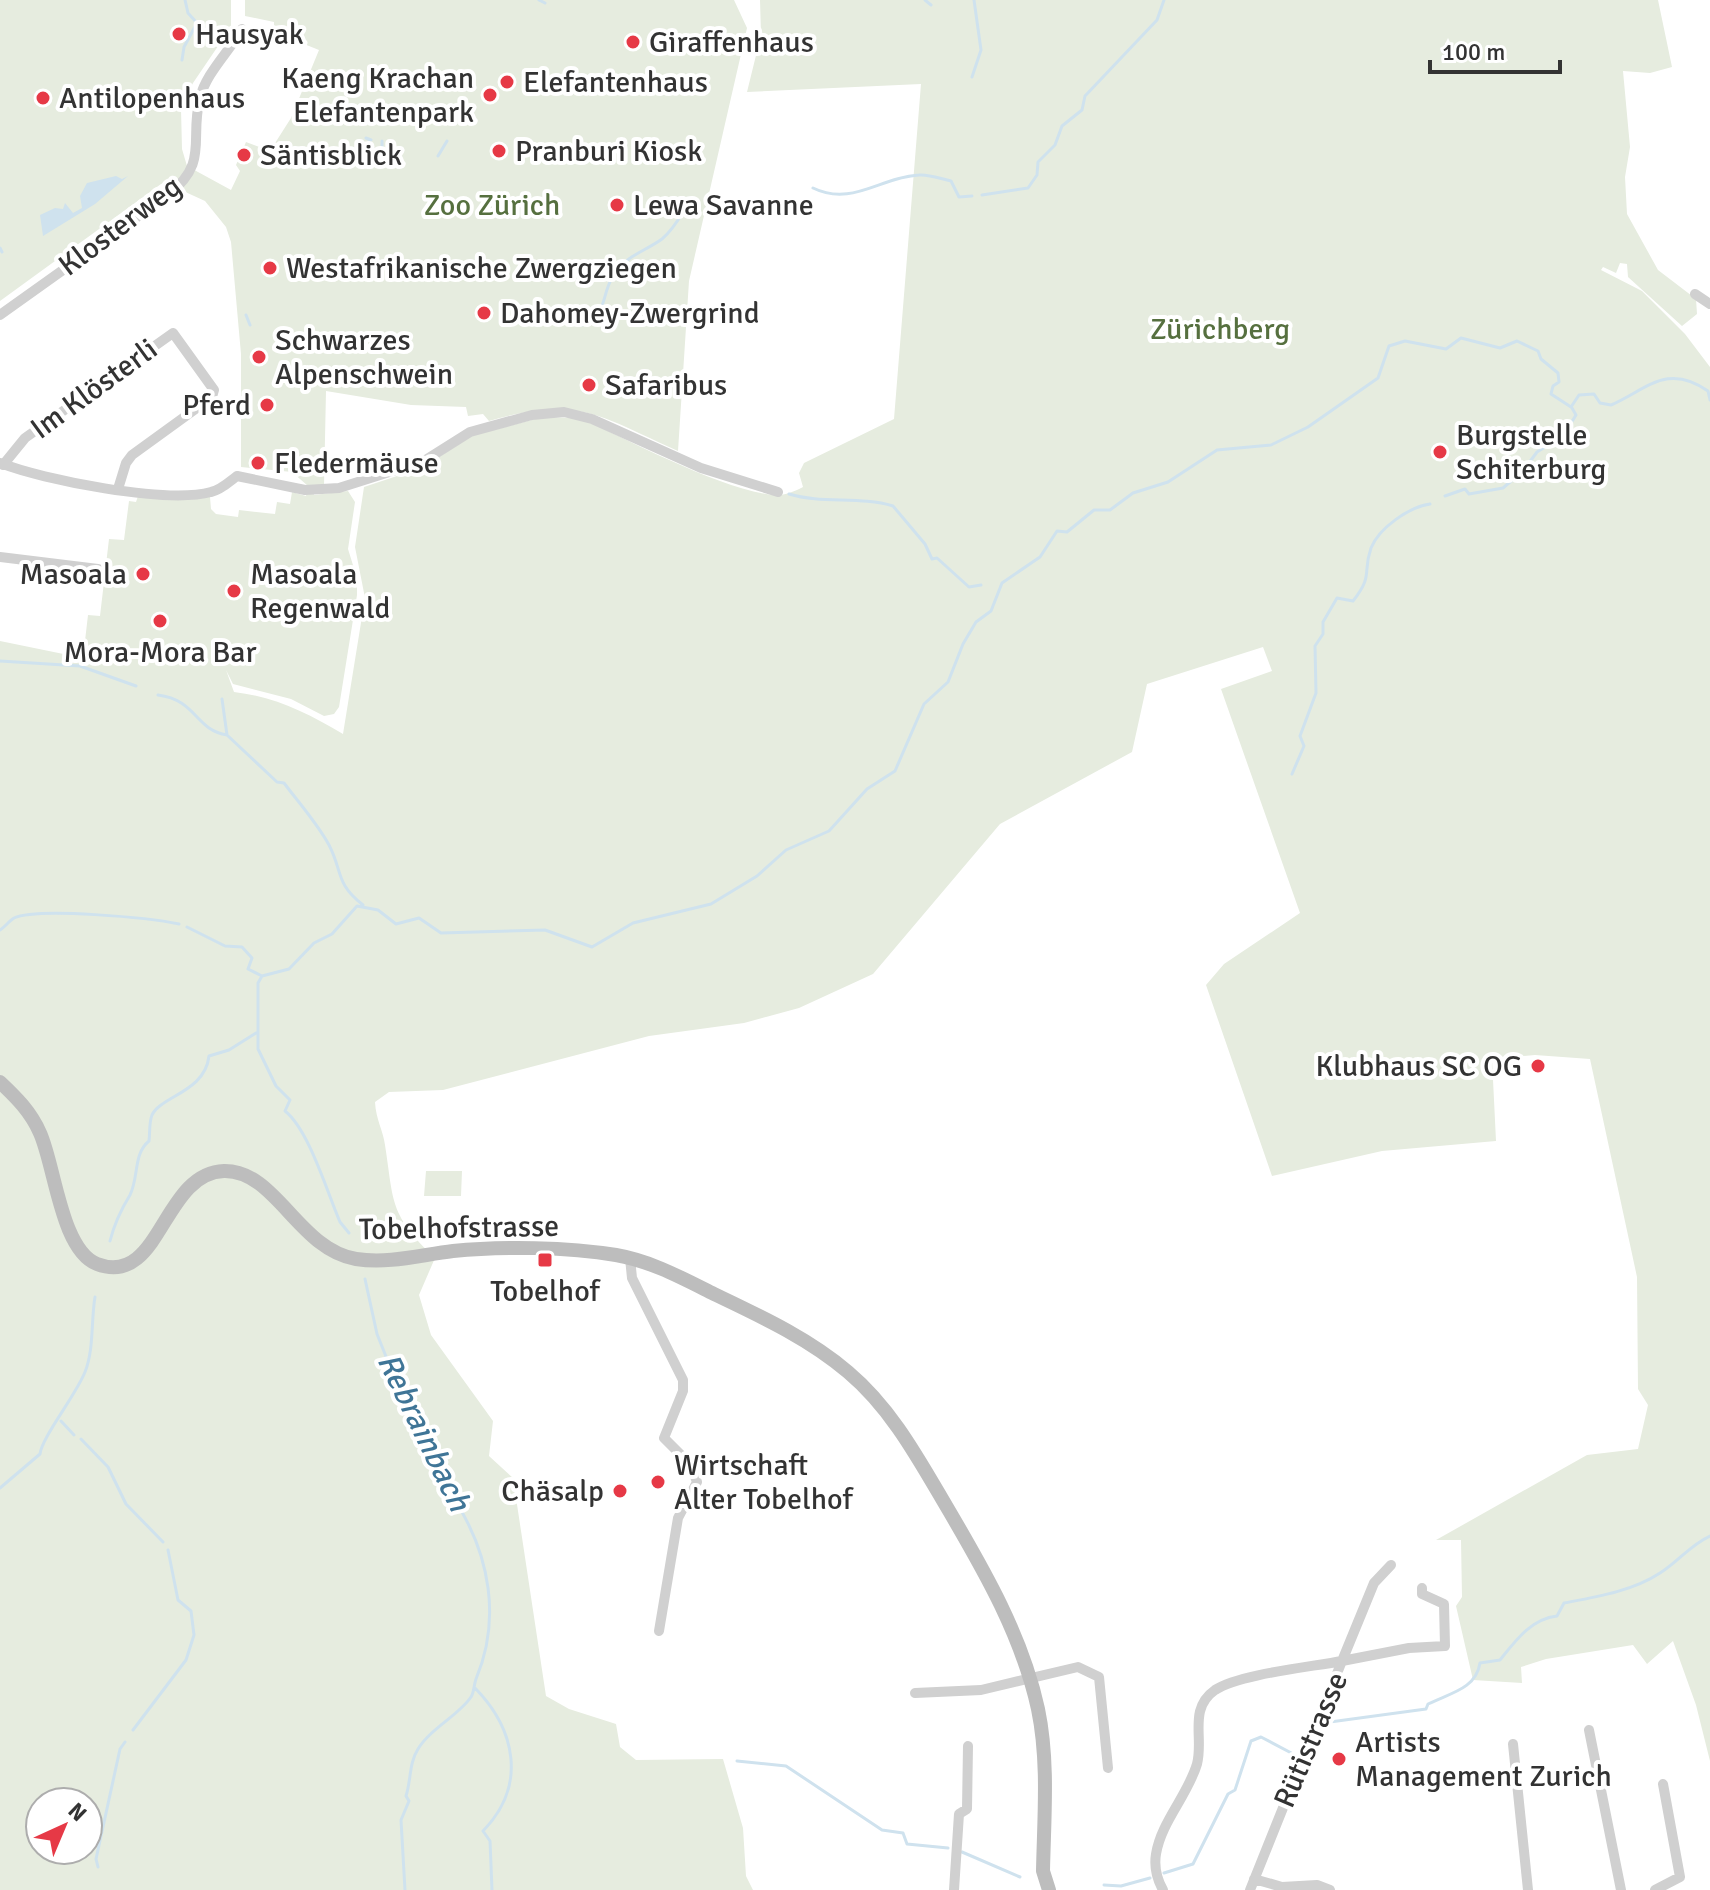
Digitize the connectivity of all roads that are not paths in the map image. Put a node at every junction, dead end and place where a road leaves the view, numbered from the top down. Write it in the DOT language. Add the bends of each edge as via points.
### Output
graph roads {
  1 [pos="242,29"];
  2 [pos="1695,294"];
  3 [pos="1710,304"];
  4 [pos="0,315"];
  5 [pos="1,464"];
  6 [pos="118,489"];
  7 [pos="778,492"];
  8 [pos="0,557"];
  9 [pos="98,569"];
  10 [pos="0,1082"];
  11 [pos="630,1258"];
  12 [pos="1391,1565"];
  13 [pos="1422,1588"];
  14 [pos="659,1631"];
  15 [pos="1342,1661"];
  16 [pos="1031,1680"];
  17 [pos="915,1693"];
  18 [pos="1589,1730"];
  19 [pos="1513,1744"];
  20 [pos="968,1746"];
  21 [pos="1108,1768"];
  22 [pos="1663,1784"];
  23 [pos="1254,1879"];
  24 [pos="1676,1886"];
  25 [pos="954,1890"];
  26 [pos="1049,1890"];
  27 [pos="1163,1890"];
  28 [pos="1250,1890"];
  29 [pos="1330,1890"];
  30 [pos="1528,1890"];
  31 [pos="1621,1890"];
  32 [pos="1655,1890"];
  1 -- 4 [label="street, Klosterweg" via="207,80 200,98 197,158 177,187"];
  2 -- 3 [label="street"];
  5 -- 6 [label="street" via="55,480"];
  5 -- 6 [label="street, Im Klösterli" via="25,438 173,333 214,390 212,397 132,455"];
  6 -- 7 [label="street" via="197,494 212,492 237,476 305,490 339,488 424,461 470,432 564,412 592,419 701,468"];
  8 -- 9 [label="street"];
  10 -- 11 [label="main road, Tobelhofstrasse" via="42,1136 74,1242 86,1258 101,1265 122,1266 139,1256 187,1187 224,1171 251,1178 314,1241 354,1258 388,1261 484,1249"];
  11 -- 14 [label="street" via="632,1278 683,1380 664,1438 691,1465 697,1482 678,1518"];
  11 -- 16 [label="main road, Tobelhofstrasse" via="786,1330 831,1358 870,1392 913,1449 987,1576"];
  12 -- 15 [label="street" via="1374,1583"];
  13 -- 15 [label="street, Rütistrasse" via="1422,1594 1444,1604 1445,1646"];
  15 -- 23 [label="street, Rütistrasse"];
  15 -- 27 [label="street" via="1228,1683 1206,1698 1192,1780 1156,1852"];
  16 -- 17 [label="street" via="981,1690"];
  16 -- 21 [label="street" via="1078,1667 1099,1677"];
  16 -- 26 [label="main road, Tobelhofstrasse" via="1044,1750 1043,1871"];
  18 -- 31 [label="street"];
  19 -- 30 [label="street"];
  20 -- 25 [label="street" via="967,1809 959,1814"];
  22 -- 24 [label="street" via="1680,1877"];
  23 -- 28 [label="street, Rütistrasse"];
  23 -- 29 [label="street"];
  24 -- 32 [label="street"];
}
